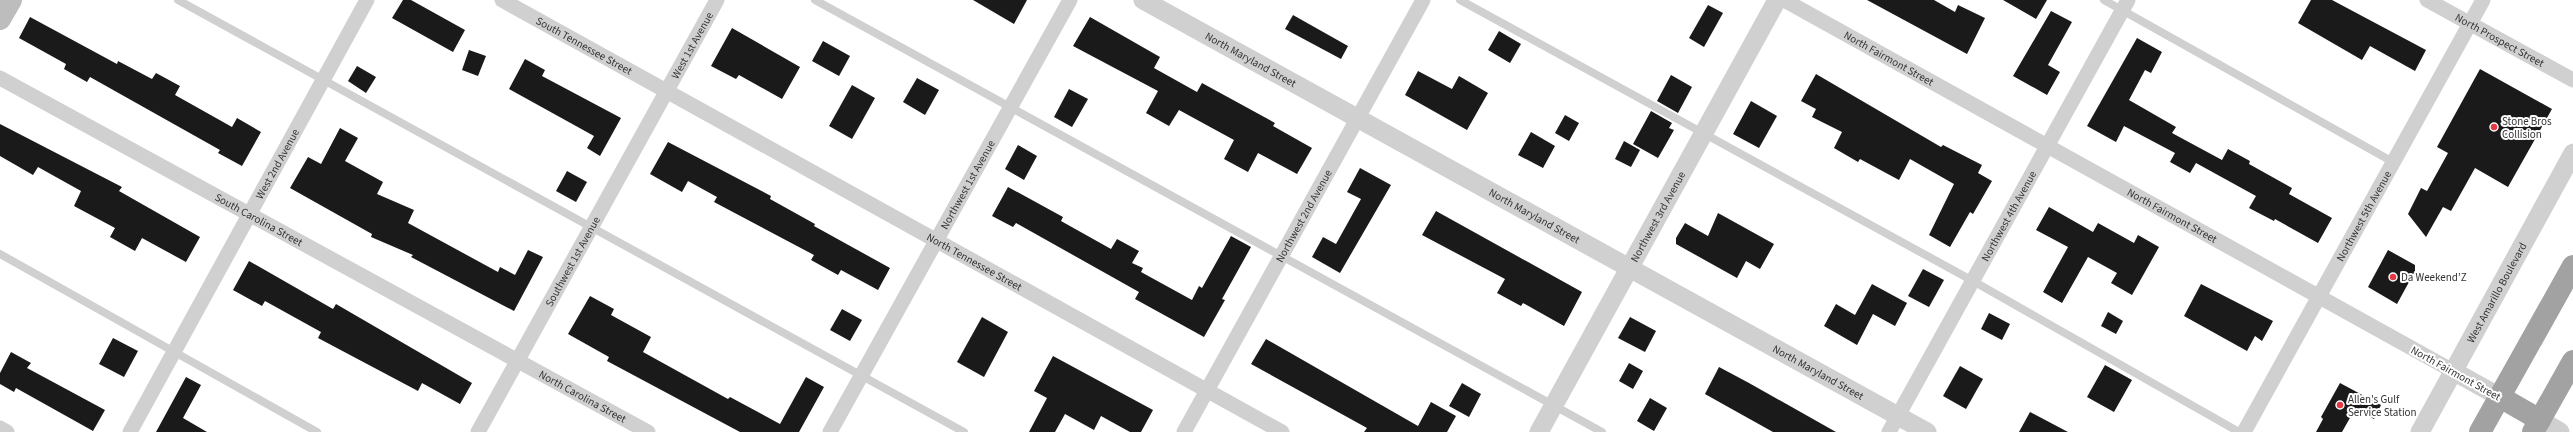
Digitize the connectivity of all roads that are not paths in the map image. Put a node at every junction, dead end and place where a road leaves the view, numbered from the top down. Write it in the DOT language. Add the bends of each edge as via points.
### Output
graph roads {
  1 [pos="11,0"];
  2 [pos="178,0"];
  3 [pos="367,0"];
  4 [pos="502,0"];
  5 [pos="717,0"];
  6 [pos="815,0"];
  7 [pos="1070,0"];
  8 [pos="1143,0"];
  9 [pos="1423,0"];
  10 [pos="1460,0"];
  11 [pos="1777,0"];
  12 [pos="1784,0"];
  13 [pos="2104,0"];
  14 [pos="2427,0"];
  15 [pos="2482,0"];
  16 [pos="2125,5"];
  17 [pos="0,19"];
  18 [pos="2470,23"];
  19 [pos="0,78"];
  20 [pos="323,80"];
  21 [pos="2573,80"];
  22 [pos="667,91"];
  23 [pos="1011,107"];
  24 [pos="1357,119"];
  25 [pos="1704,132"];
  26 [pos="2048,146"];
  27 [pos="2573,153"];
  28 [pos="2393,162"];
  29 [pos="250,214"];
  30 [pos="592,226"];
  31 [pos="938,241"];
  32 [pos="0,254"];
  33 [pos="1282,255"];
  34 [pos="2573,266"];
  35 [pos="1629,269"];
  36 [pos="1973,281"];
  37 [pos="2318,297"];
  38 [pos="173,353"];
  39 [pos="518,360"];
  40 [pos="2573,361"];
  41 [pos="2453,371"];
  42 [pos="862,376"];
  43 [pos="1207,391"];
  44 [pos="2500,397"];
  45 [pos="1554,405"];
  46 [pos="1893,424"];
  47 [pos="2536,426"];
  48 [pos="0,428"];
  49 [pos="7,432"];
  50 [pos="130,432"];
  51 [pos="317,432"];
  52 [pos="478,432"];
  53 [pos="648,432"];
  54 [pos="830,432"];
  55 [pos="964,432"];
  56 [pos="1184,432"];
  57 [pos="1282,432"];
  58 [pos="1539,432"];
  59 [pos="1602,432"];
  60 [pos="1927,432"];
  61 [pos="2239,432"];
  62 [pos="2244,432"];
  63 [pos="2420,432"];
  64 [pos="2480,432"];
  65 [pos="2560,432"];
  1 -- 17 [label="main road"];
  2 -- 20 [label="lane"];
  3 -- 20 [label="street, West 2nd Avenue"];
  4 -- 22 [label="street, South Tennessee Street"];
  5 -- 22 [label="street, West 1st Avenue"];
  6 -- 23 [label="lane"];
  7 -- 23 [label="street, Northwest 1st Avenue"];
  8 -- 24 [label="street, North Maryland Street"];
  9 -- 24 [label="street, Northwest 2nd Avenue"];
  10 -- 25 [label="lane"];
  11 -- 25 [label="street, Northwest 3rd Avenue"];
  12 -- 26 [label="street, North Fairmont Street"];
  13 -- 16 [label="lane"];
  14 -- 18 [label="street, North Prospect Street"];
  15 -- 18 [label="street, Northwest 5th Avenue"];
  16 -- 26 [label="street, Northwest 4th Avenue"];
  16 -- 28 [label="lane"];
  18 -- 21 [label="street, North Prospect Street"];
  18 -- 28 [label="street, Northwest 5th Avenue"];
  19 -- 29 [label="street, South Carolina Street"];
  20 -- 29 [label="street, West 2nd Avenue"];
  20 -- 30 [label="lane"];
  22 -- 30 [label="street, Southwest 1st Avenue"];
  22 -- 31 [label="street, North Tennessee Street"];
  23 -- 31 [label="street, Northwest 1st Avenue"];
  23 -- 33 [label="lane"];
  24 -- 33 [label="street, Northwest 2nd Avenue"];
  24 -- 35 [label="street, North Maryland Street"];
  25 -- 35 [label="street, Northwest 3rd Avenue"];
  25 -- 36 [label="lane"];
  26 -- 36 [label="street, Northwest 4th Avenue"];
  26 -- 37 [label="street, North Fairmont Street"];
  27 -- 41 [label="street, West Amarillo Boulevard"];
  28 -- 37 [label="street, Northwest 5th Avenue"];
  29 -- 38 [label="street, West 2nd Avenue"];
  29 -- 39 [label="street, South Carolina Street"];
  30 -- 39 [label="street, Southwest 1st Avenue"];
  30 -- 42 [label="lane"];
  31 -- 42 [label="street, Northwest 1st Avenue"];
  31 -- 43 [label="street, North Tennessee Street"];
  32 -- 38 [label="lane"];
  33 -- 43 [label="street, Northwest 2nd Avenue"];
  33 -- 45 [label="lane"];
  34 -- 44 [label="highway"];
  35 -- 45 [label="street, Northwest 3rd Avenue"];
  35 -- 46 [label="street, North Maryland Street"];
  36 -- 46 [label="street, Northwest 4th Avenue"];
  36 -- 61 [label="lane"];
  37 -- 41 [label="street, North Fairmont Street"];
  37 -- 62 [label="street, Northwest 5th Avenue"];
  38 -- 50 [label="street, West 2nd Avenue"];
  38 -- 51 [label="lane"];
  39 -- 52 [label="street, Southwest 1st Avenue"];
  39 -- 53 [label="street, North Carolina Street"];
  40 -- 47 [label="highway"];
  41 -- 44 [label="street, North Fairmont Street"];
  41 -- 63 [label="street, West Amarillo Boulevard"];
  42 -- 54 [label="street, Northwest 1st Avenue"];
  42 -- 55 [label="lane"];
  43 -- 56 [label="street, Northwest 2nd Avenue"];
  43 -- 57 [label="street, North Tennessee Street"];
  44 -- 47 [label="highway, North Fairmont Street"];
  44 -- 64 [label="highway"];
  45 -- 58 [label="street, Northwest 3rd Avenue"];
  45 -- 59 [label="lane"];
  46 -- 60 [label="street, North Maryland Street"];
  47 -- 65 [label="street, North Fairmont Street"];
  48 -- 49 [label="street"];
}
